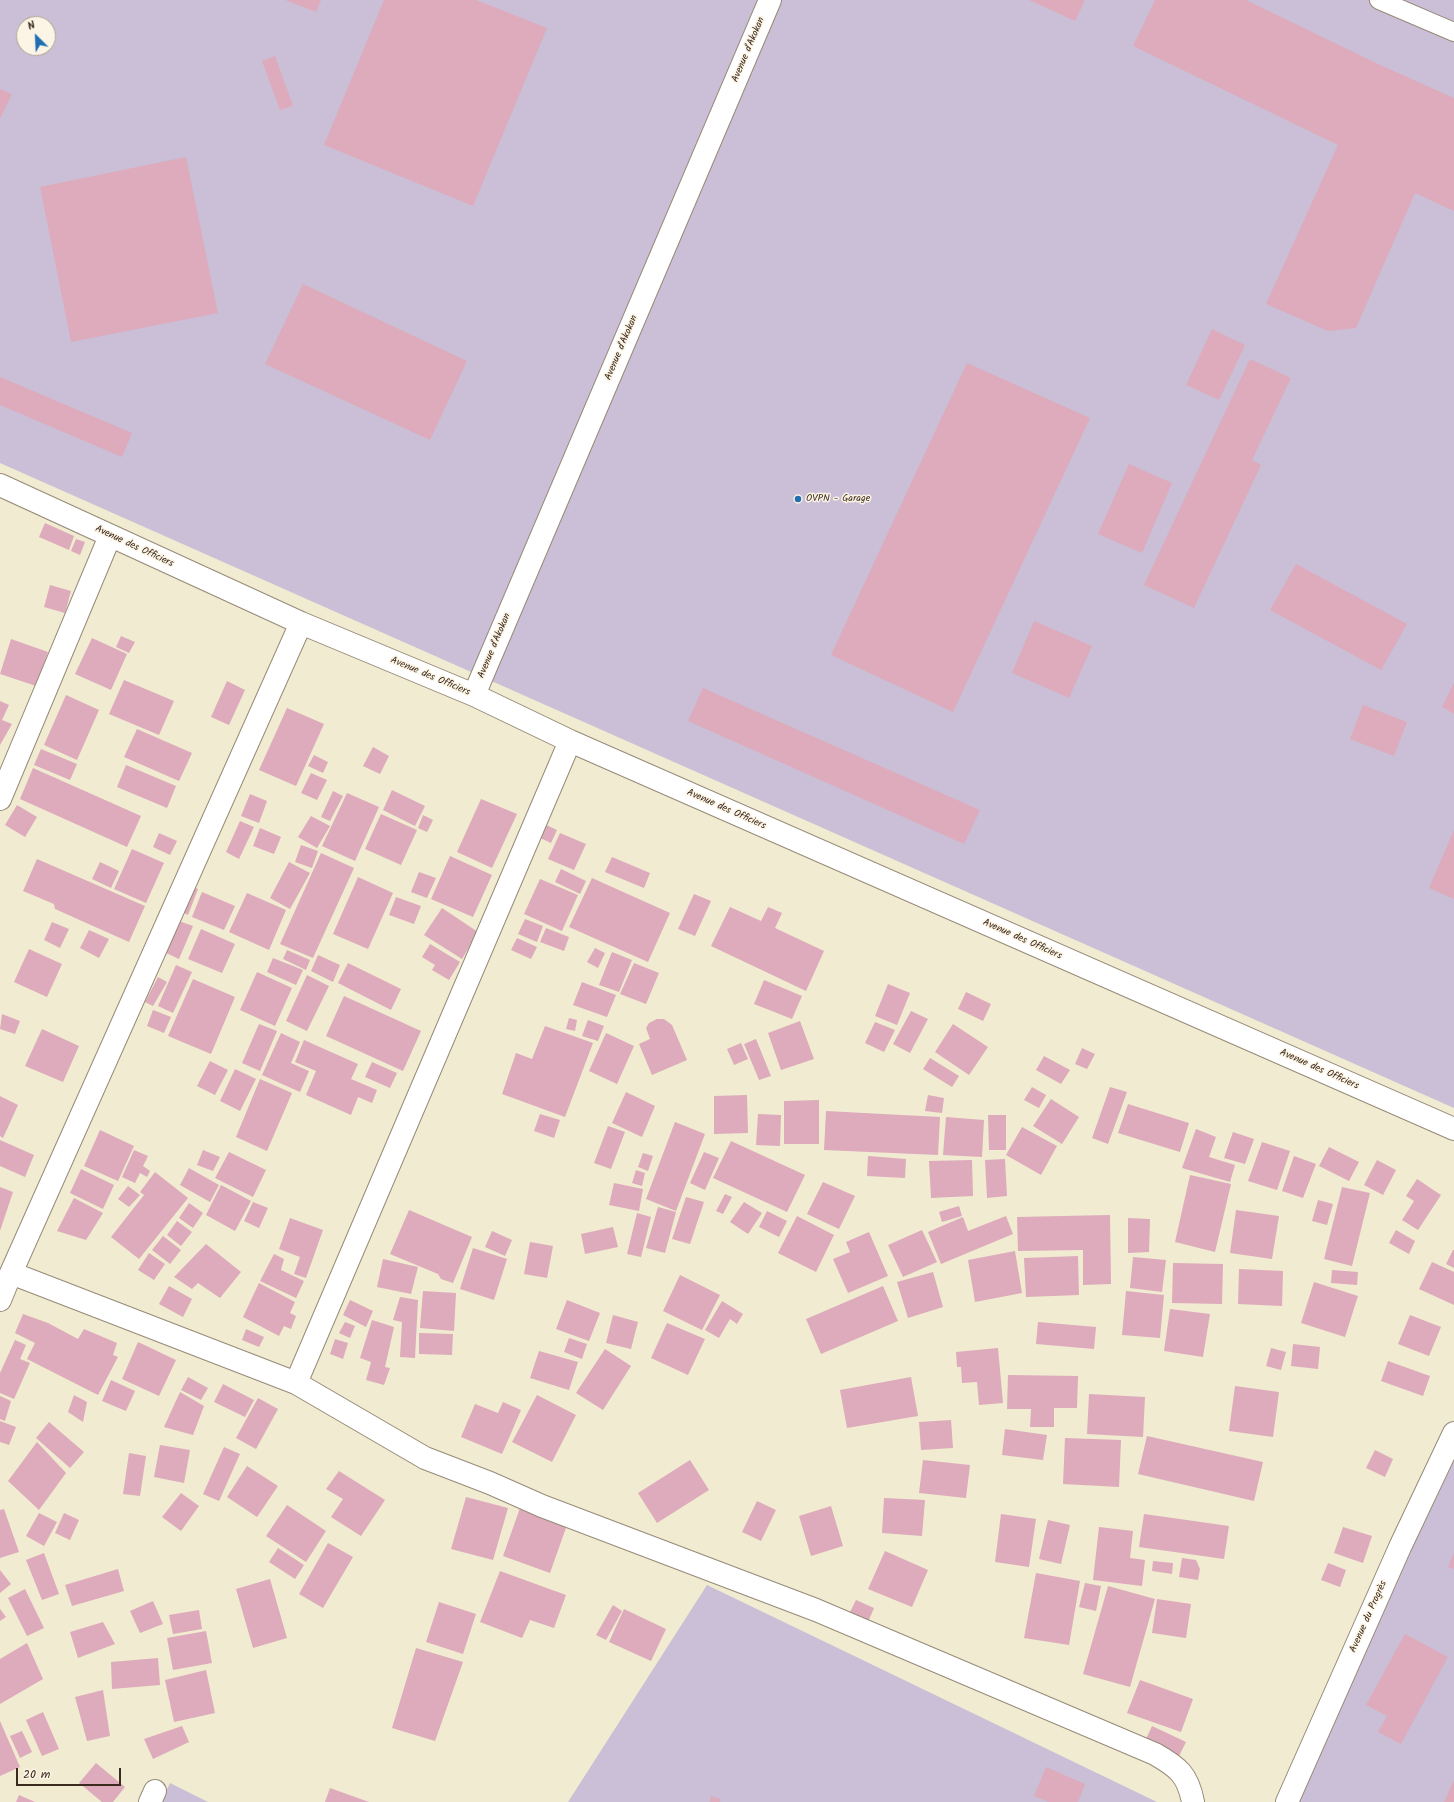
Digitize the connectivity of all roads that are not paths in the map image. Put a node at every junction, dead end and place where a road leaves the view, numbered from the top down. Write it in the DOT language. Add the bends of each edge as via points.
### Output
graph roads {
  1 [pos="770,0"];
  2 [pos="1379,0"];
  3 [pos="1454,32"];
  4 [pos="0,485"];
  5 [pos="110,536"];
  6 [pos="301,623"];
  7 [pos="474,695"];
  8 [pos="570,741"];
  9 [pos="0,799"];
  10 [pos="1454,1129"];
  11 [pos="11,1273"];
  12 [pos="0,1300"];
  13 [pos="296,1383"];
  14 [pos="1454,1433"];
  15 [pos="1193,1802"];
  16 [pos="1287,1802"];
  1 -- 7 [label="street, Avenue d'Akokan"];
  2 -- 3 [label="lane"];
  4 -- 5 [label="street, Avenue des Officiers"];
  5 -- 6 [label="street, Avenue des Officiers"];
  5 -- 9 [label="street"];
  6 -- 7 [label="street, Avenue des Officiers"];
  6 -- 11 [label="street"];
  7 -- 8 [label="street, Avenue des Officiers"];
  8 -- 10 [label="street, Avenue des Officiers"];
  8 -- 13 [label="street"];
  11 -- 12 [label="street"];
  11 -- 13 [label="street"];
  13 -- 15 [label="street" via="425,1458 542,1506 816,1610 1155,1754 1184,1774"];
  14 -- 16 [label="street, Avenue du Progrès"];
}
